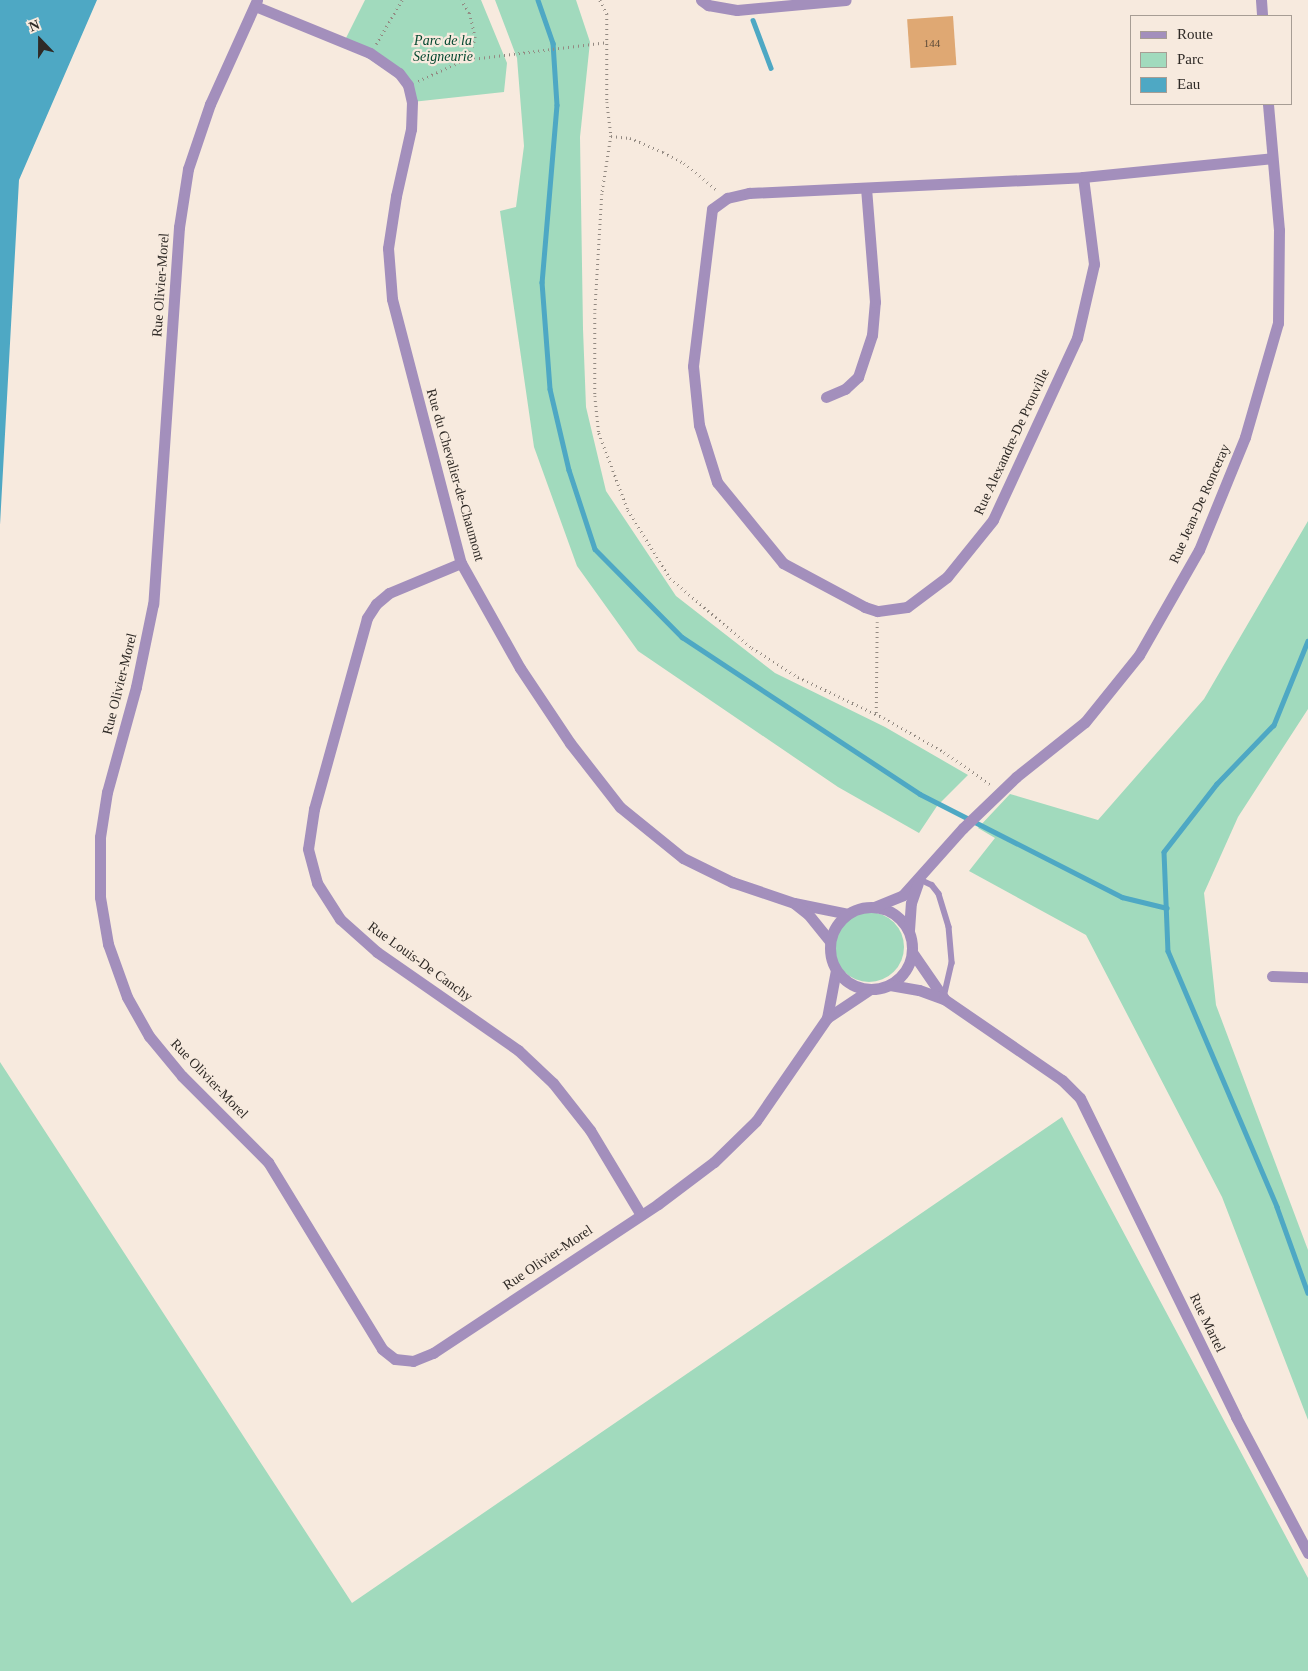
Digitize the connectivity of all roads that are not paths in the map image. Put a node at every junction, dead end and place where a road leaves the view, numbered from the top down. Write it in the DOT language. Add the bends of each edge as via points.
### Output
graph roads {
  1 [pos="701,0"];
  2 [pos="846,0"];
  3 [pos="1261,0"];
  4 [pos="256,3"];
  5 [pos="1262,15"];
  6 [pos="1268,105"];
  7 [pos="1272,158"];
  8 [pos="1083,177"];
  9 [pos="866,188"];
  10 [pos="826,397"];
  11 [pos="461,563"];
  12 [pos="919,879"];
  13 [pos="794,903"];
  14 [pos="874,907"];
  15 [pos="848,914"];
  16 [pos="909,930"];
  17 [pos="830,941"];
  18 [pos="912,952"];
  19 [pos="836,970"];
  20 [pos="1272,976"];
  21 [pos="1308,977"];
  22 [pos="890,985"];
  23 [pos="869,990"];
  24 [pos="944,999"];
  25 [pos="827,1018"];
  26 [pos="641,1215"];
  27 [pos="1308,1553"];
  1 -- 2 [label="street" via="708,5 737,10"];
  3 -- 5 [label="street"];
  4 -- 11 [label="street, Rue du Chevalier-de-Chaumont" via="370,53 399,73 408,85 412,102 411,129 388,248 392,299"];
  4 -- 26 [label="street, Rue Olivier-Morel" via="201,127 183,195 154,596 140,671 107,792 100,837 102,913 116,970 127,997 154,1043 182,1076 268,1162 375,1340 395,1359 413,1361 433,1353"];
  6 -- 7 [label="street, Rue Jean-De Ronceray"];
  7 -- 8 [label="street"];
  7 -- 12 [label="street, Rue Jean-De Ronceray" via="1279,230 1278,323 1246,437 1199,550 1139,655 1091,715 1001,791 963,828"];
  8 -- 9 [label="street"];
  8 -- 9 [label="street, Rue Alexandre-De Prouville" via="1094,264 1077,338 993,520 947,577 907,607 877,611 824,588 783,563 717,482 699,425 693,366 712,209 727,198 749,193"];
  9 -- 10 [label="street" via="875,302 872,335 858,377 845,389"];
  11 -- 13 [label="street, Rue du Chevalier-de-Chaumont" via="520,668 570,743 620,807 683,858 732,882"];
  11 -- 26 [label="street, Rue Louis-De Canchy" via="389,593 367,618 314,809 308,849 317,883 340,919 377,952 518,1050 553,1083 590,1130"];
  12 -- 14 [label="street, Rue Jean-De Ronceray" via="896,900"];
  12 -- 16 [label="street, Rue Jean-De Ronceray" via="911,903"];
  12 -- 24 [label="lane" via="932,885 939,894 949,927 952,963"];
  13 -- 15 [label="street, Rue du Chevalier-de-Chaumont"];
  13 -- 17 [label="street, Rue du Chevalier-de-Chaumont" via="814,920"];
  14 -- 15 [label="street"];
  14 -- 16 [label="street" via="898,916"];
  15 -- 17 [label="street" via="840,921"];
  16 -- 18 [label="street"];
  17 -- 19 [label="street"];
  18 -- 22 [label="street" via="905,971"];
  18 -- 24 [label="street"];
  19 -- 23 [label="street" via="850,983"];
  19 -- 25 [label="street, Rue Olivier-Morel"];
  20 -- 21 [label="street"];
  22 -- 23 [label="street"];
  22 -- 24 [label="street"];
  23 -- 25 [label="street, Rue Olivier-Morel"];
  24 -- 27 [label="street, Rue Martel" via="1062,1080 1085,1104 1236,1417"];
  25 -- 26 [label="street, Rue Olivier-Morel" via="771,1101 738,1140 686,1185"];
}
